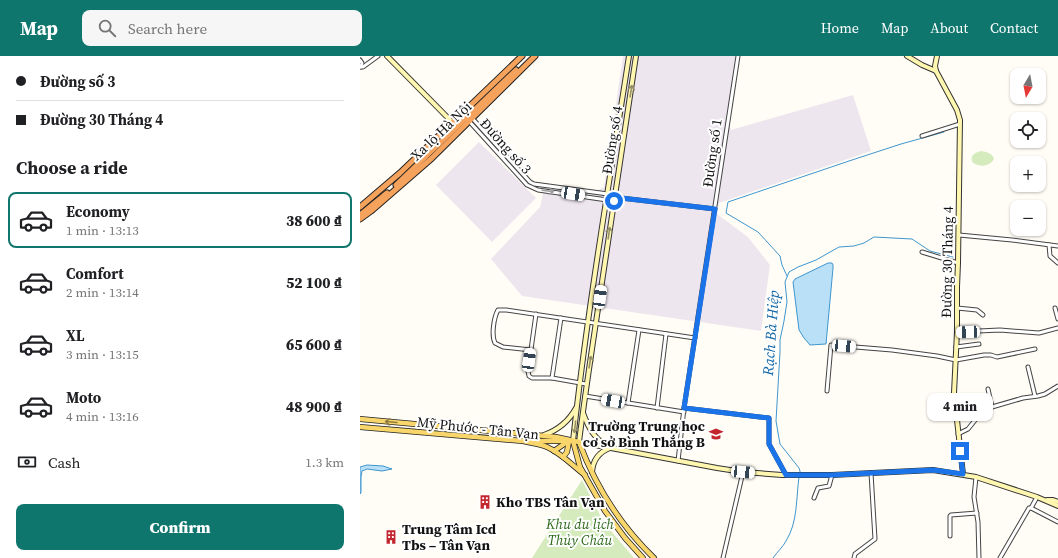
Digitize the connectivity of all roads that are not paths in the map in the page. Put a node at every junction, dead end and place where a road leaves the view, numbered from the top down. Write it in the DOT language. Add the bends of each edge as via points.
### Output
graph roads {
  1 [pos="378,56"];
  2 [pos="387,56"];
  3 [pos="518,56"];
  4 [pos="522,56"];
  5 [pos="531,56"];
  6 [pos="535,56"];
  7 [pos="629,56"];
  8 [pos="636,56"];
  9 [pos="738,56"];
  10 [pos="907,56"];
  11 [pos="937,56"];
  12 [pos="360,60"];
  13 [pos="361,67"];
  14 [pos="936,71"];
  15 [pos="469,118"];
  16 [pos="452,122"];
  17 [pos="960,124"];
  18 [pos="922,136"];
  19 [pos="419,155"];
  20 [pos="533,186"];
  21 [pos="608,194"];
  22 [pos="614,195"];
  23 [pos="621,198"];
  24 [pos="607,200"];
  25 [pos="614,201"];
  26 [pos="360,203"];
  27 [pos="360,207"];
  28 [pos="715,209"];
  29 [pos="360,215"];
  30 [pos="360,219"];
  31 [pos="959,235"];
  32 [pos="1049,244"];
  33 [pos="1058,246"];
  34 [pos="922,252"];
  35 [pos="958,263"];
  36 [pos="1058,263"];
  37 [pos="957,308"];
  38 [pos="1055,308"];
  39 [pos="536,314"];
  40 [pos="983,315"];
  41 [pos="561,318"];
  42 [pos="1058,320"];
  43 [pos="588,322"];
  44 [pos="596,323"];
  45 [pos="1058,328"];
  46 [pos="639,330"];
  47 [pos="957,332"];
  48 [pos="666,334"];
  49 [pos="695,338"];
  50 [pos="979,344"];
  51 [pos="956,347"];
  52 [pos="1035,349"];
  53 [pos="531,350"];
  54 [pos="956,360"];
  55 [pos="1028,367"];
  56 [pos="552,378"];
  57 [pos="580,383"];
  58 [pos="586,384"];
  59 [pos="1058,386"];
  60 [pos="988,389"];
  61 [pos="827,391"];
  62 [pos="585,396"];
  63 [pos="1035,396"];
  64 [pos="628,403"];
  65 [pos="577,406"];
  66 [pos="992,407"];
  67 [pos="657,408"];
  68 [pos="684,408"];
  69 [pos="582,412"];
  70 [pos="684,412"];
  71 [pos="360,420"];
  72 [pos="360,427"];
  73 [pos="958,434"];
  74 [pos="543,436"];
  75 [pos="523,441"];
  76 [pos="571,441"];
  77 [pos="579,442"];
  78 [pos="610,448"];
  79 [pos="554,450"];
  80 [pos="563,457"];
  81 [pos="678,461"];
  82 [pos="743,472"];
  83 [pos="592,473"];
  84 [pos="871,473"];
  85 [pos="963,474"];
  86 [pos="585,475"];
  87 [pos="786,475"];
  88 [pos="832,475"];
  89 [pos="976,477"];
  90 [pos="829,486"];
  91 [pos="834,486"];
  92 [pos="1037,497"];
  93 [pos="814,498"];
  94 [pos="1045,500"];
  95 [pos="1058,502"];
  96 [pos="1058,506"];
  97 [pos="1031,508"];
  98 [pos="977,513"];
  99 [pos="1058,522"];
  100 [pos="950,536"];
  101 [pos="642,545"];
  102 [pos="635,550"];
  103 [pos="643,558"];
  104 [pos="654,558"];
  105 [pos="723,558"];
  106 [pos="854,558"];
  107 [pos="979,558"];
  108 [pos="1000,558"];
  1 -- 13 [label="street"];
  2 -- 16 [label="street"];
  3 -- 16 [label="highway, Xa lộ Hà Nội"];
  4 -- 16 [label="highway, Xa lộ Hà Nội"];
  5 -- 15 [label="highway, Xa lộ Hà Nội"];
  6 -- 15 [label="highway, Xa lộ Hà Nội"];
  7 -- 21 [label="street, Đường số 4"];
  22 -- 8 [label="street, Đường số 4, one-way"];
  9 -- 28 [label="street, Đường số 1"];
  10 -- 14 [label="street"];
  11 -- 14 [label="street"];
  12 -- 13 [label="street"];
  14 -- 17 [label="street, Đường 30 Tháng 4" via="958,110"];
  15 -- 20 [label="street, Đường số 3" via="527,185"];
  15 -- 29 [label="highway, Xa lộ Hà Nội" via="395,187"];
  15 -- 30 [label="highway, Xa lộ Hà Nội" via="432,158"];
  16 -- 19 [label="highway, Xa lộ Hà Nội" via="438,133 438,137"];
  17 -- 18 [label="street"];
  17 -- 31 [label="street, Đường 30 Tháng 4"];
  19 -- 26 [label="highway, Xa lộ Hà Nội"];
  19 -- 27 [label="highway, Xa lộ Hà Nội"];
  20 -- 21 [label="street, Đường số 3"];
  20 -- 24 [label="street, Đường số 3, one-way" via="538,190"];
  21 -- 22 [label="street, Đường số 3"];
  21 -- 24 [label="street, Đường số 4"];
  22 -- 23 [label="street, Đường số 3"];
  22 -- 25 [label="street, Đường số 4"];
  23 -- 25 [label="street, Đường số 3"];
  23 -- 28 [label="street, Đường số 3"];
  24 -- 25 [label="street, Đường số 3"];
  24 -- 43 [label="street, Đường số 4"];
  44 -- 25 [label="street, Đường số 4, one-way"];
  28 -- 49 [label="street, Đường số 1"];
  31 -- 32 [label="street"];
  31 -- 35 [label="street, Đường 30 Tháng 4"];
  32 -- 33 [label="street"];
  32 -- 36 [label="street" via="1050,256"];
  34 -- 35 [label="street"];
  35 -- 37 [label="street, Đường 30 Tháng 4"];
  37 -- 40 [label="street" via="977,310"];
  37 -- 47 [label="street, Đường 30 Tháng 4"];
  38 -- 42 [label="street"];
  39 -- 41 [label="street"];
  39 -- 53 [label="street"];
  39 -- 53 [label="street" via="498,310 496,314 493,336 495,343 502,347"];
  41 -- 43 [label="street"];
  41 -- 56 [label="street"];
  43 -- 44 [label="street"];
  43 -- 57 [label="street, Đường số 4"];
  44 -- 46 [label="street"];
  58 -- 44 [label="street, Đường số 4, one-way"];
  45 -- 47 [label="street" via="1039,333 1000,330"];
  46 -- 48 [label="street"];
  46 -- 64 [label="street"];
  47 -- 51 [label="street, Đường 30 Tháng 4"];
  48 -- 49 [label="street"];
  48 -- 67 [label="street"];
  49 -- 68 [label="street, Đường số 1"];
  50 -- 51 [label="street"];
  51 -- 54 [label="street, Đường 30 Tháng 4"];
  52 -- 54 [label="street" via="997,357 987,355"];
  53 -- 56 [label="street" via="529,376"];
  54 -- 61 [label="street" via="831,345"];
  54 -- 73 [label="street, Đường 30 Tháng 4" via="954,393"];
  55 -- 63 [label="street"];
  56 -- 57 [label="street"];
  57 -- 58 [label="street"];
  57 -- 65 [label="street, Đường số 4"];
  58 -- 62 [label="street, Đường số 4"];
  59 -- 63 [label="street" via="1045,394"];
  60 -- 66 [label="street"];
  62 -- 64 [label="street"];
  62 -- 69 [label="street, Đường số 4"];
  63 -- 66 [label="street"];
  64 -- 67 [label="street"];
  65 -- 74 [label="street" via="564,424"];
  65 -- 76 [label="street, Đường số 4, one-way"];
  66 -- 73 [label="street" via="980,414 968,429"];
  67 -- 70 [label="street"];
  68 -- 70 [label="street, Đường số 1"];
  68 -- 87 [label="street" via="769,418 769,444"];
  69 -- 77 [label="street, Đường số 4"];
  69 -- 78 [label="street" via="595,436"];
  70 -- 81 [label="street, Đường số 1"];
  74 -- 71 [label="main road, Mỹ Phước - Tân Vạn, one-way"];
  72 -- 75 [label="main road, Mỹ Phước - Tân Vạn"];
  73 -- 85 [label="street, Đường 30 Tháng 4"];
  74 -- 76 [label="main road, Mỹ Phước - Tân Vạn"];
  75 -- 76 [label="main road"];
  75 -- 79 [label="main road, Mỹ Phước - Tân Vạn"];
  76 -- 77 [label="main road, Mỹ Phước - Tân Vạn"];
  76 -- 79 [label="main road"];
  76 -- 80 [label="main road"];
  76 -- 86 [label="main road, Mỹ Phước - Tân Vạn"];
  77 -- 78 [label="street"];
  77 -- 83 [label="main road"];
  78 -- 81 [label="street"];
  78 -- 83 [label="street" via="602,451 595,459"];
  79 -- 80 [label="main road, Mỹ Phước - Tân Vạn"];
  80 -- 86 [label="main road, Mỹ Phước - Tân Vạn"];
  81 -- 82 [label="street"];
  82 -- 87 [label="street"];
  82 -- 105 [label="street"];
  83 -- 101 [label="main road" via="616,513"];
  84 -- 85 [label="street" via="933,470"];
  84 -- 88 [label="street"];
  84 -- 106 [label="street" via="875,538 854,554"];
  85 -- 89 [label="street"];
  86 -- 102 [label="main road, Mỹ Phước - Tân Vạn" via="605,511"];
  87 -- 88 [label="street"];
  88 -- 90 [label="street"];
  89 -- 92 [label="street"];
  89 -- 98 [label="street" via="974,497"];
  90 -- 91 [label="street"];
  90 -- 93 [label="street" via="818,488"];
  92 -- 94 [label="street"];
  92 -- 97 [label="street"];
  94 -- 95 [label="street"];
  94 -- 96 [label="street"];
  97 -- 99 [label="street"];
  97 -- 108 [label="street"];
  98 -- 100 [label="street" via="951,515"];
  98 -- 107 [label="street"];
  101 -- 102 [label="main road"];
  101 -- 104 [label="main road"];
  102 -- 103 [label="main road, Mỹ Phước - Tân Vạn"];
}
